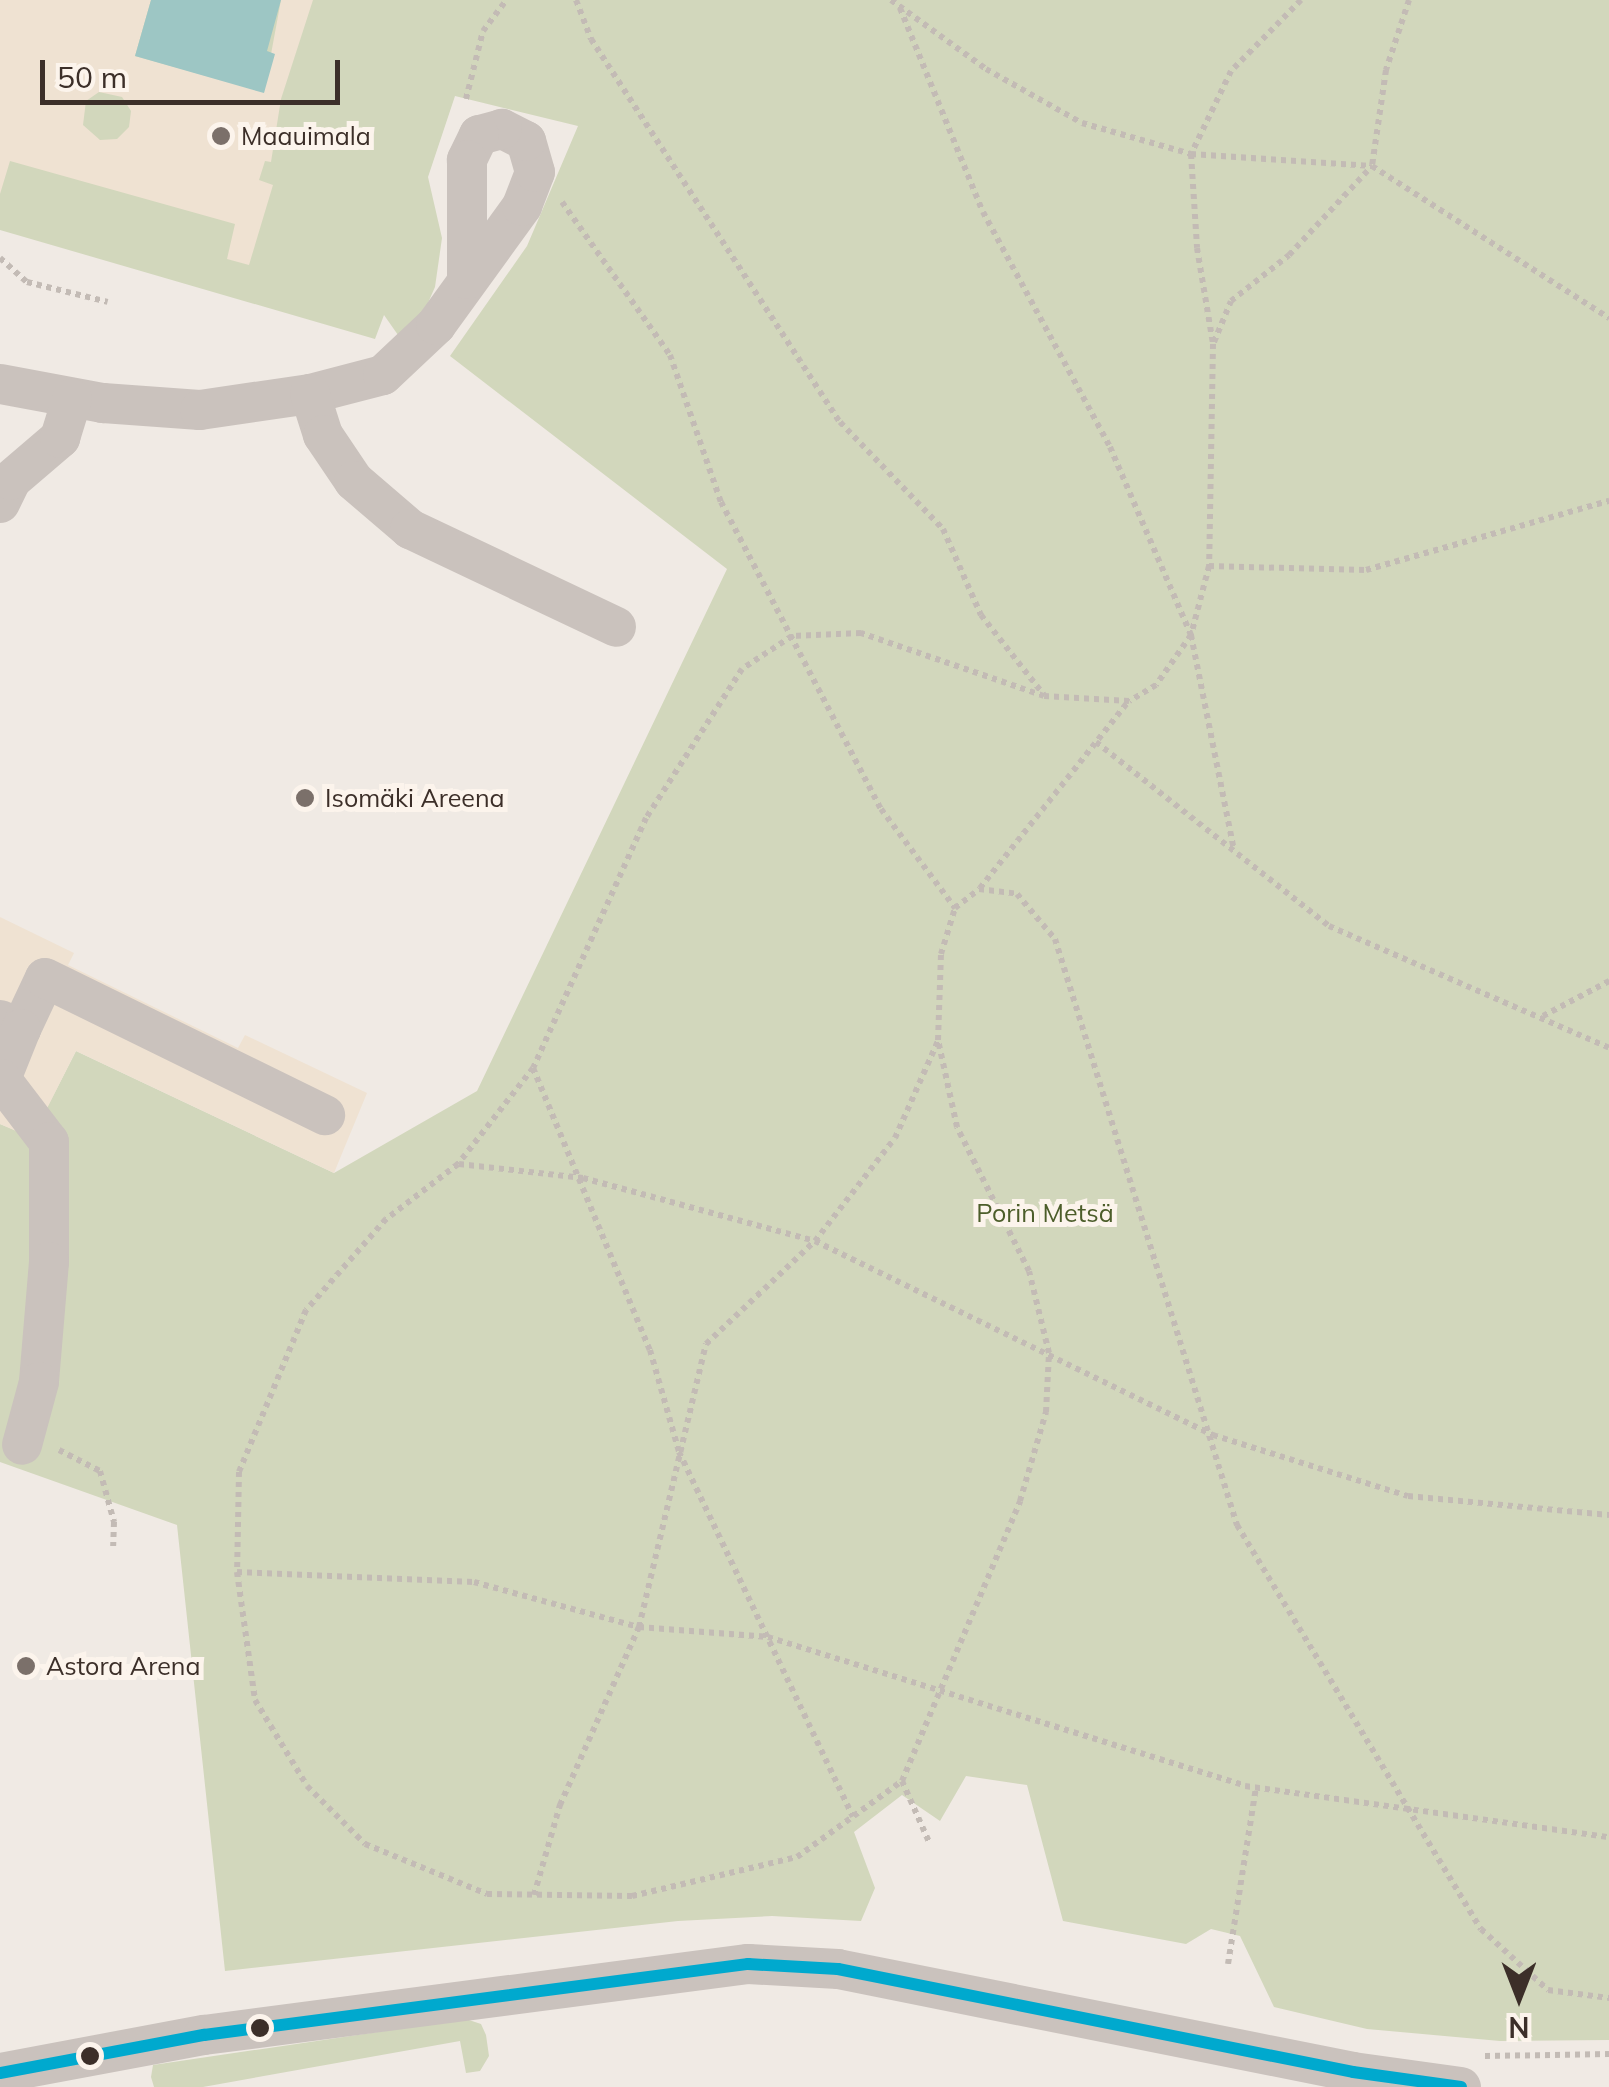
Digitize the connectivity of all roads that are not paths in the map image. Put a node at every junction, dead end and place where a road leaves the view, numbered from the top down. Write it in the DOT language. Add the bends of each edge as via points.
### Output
graph roads {
  1 [pos="468,279"];
  2 [pos="0,384"];
  3 [pos="310,394"];
  4 [pos="72,399"];
  5 [pos="0,502"];
  6 [pos="616,627"];
  7 [pos="11,1024"];
  8 [pos="325,1115"];
  9 [pos="23,1439"];
  10 [pos="0,2073"];
  11 [pos="1461,2087"];
  1 -- 1 [label="street" via="522,206 535,172 526,141 502,129 479,135 468,160"];
  1 -- 3 [label="street" via="436,326 383,375"];
  2 -- 4 [label="street"];
  3 -- 4 [label="street" via="200,410"];
  3 -- 6 [label="street" via="322,435 354,481 410,529"];
  4 -- 5 [label="street" via="60,438 11,480"];
  7 -- 8 [label="street" via="45,978"];
  7 -- 9 [label="street" via="1,1079 49,1142 39,1382"];
  10 -- 11 [label="street" via="224,2032 748,1964 838,1969 1353,2072"];
}
